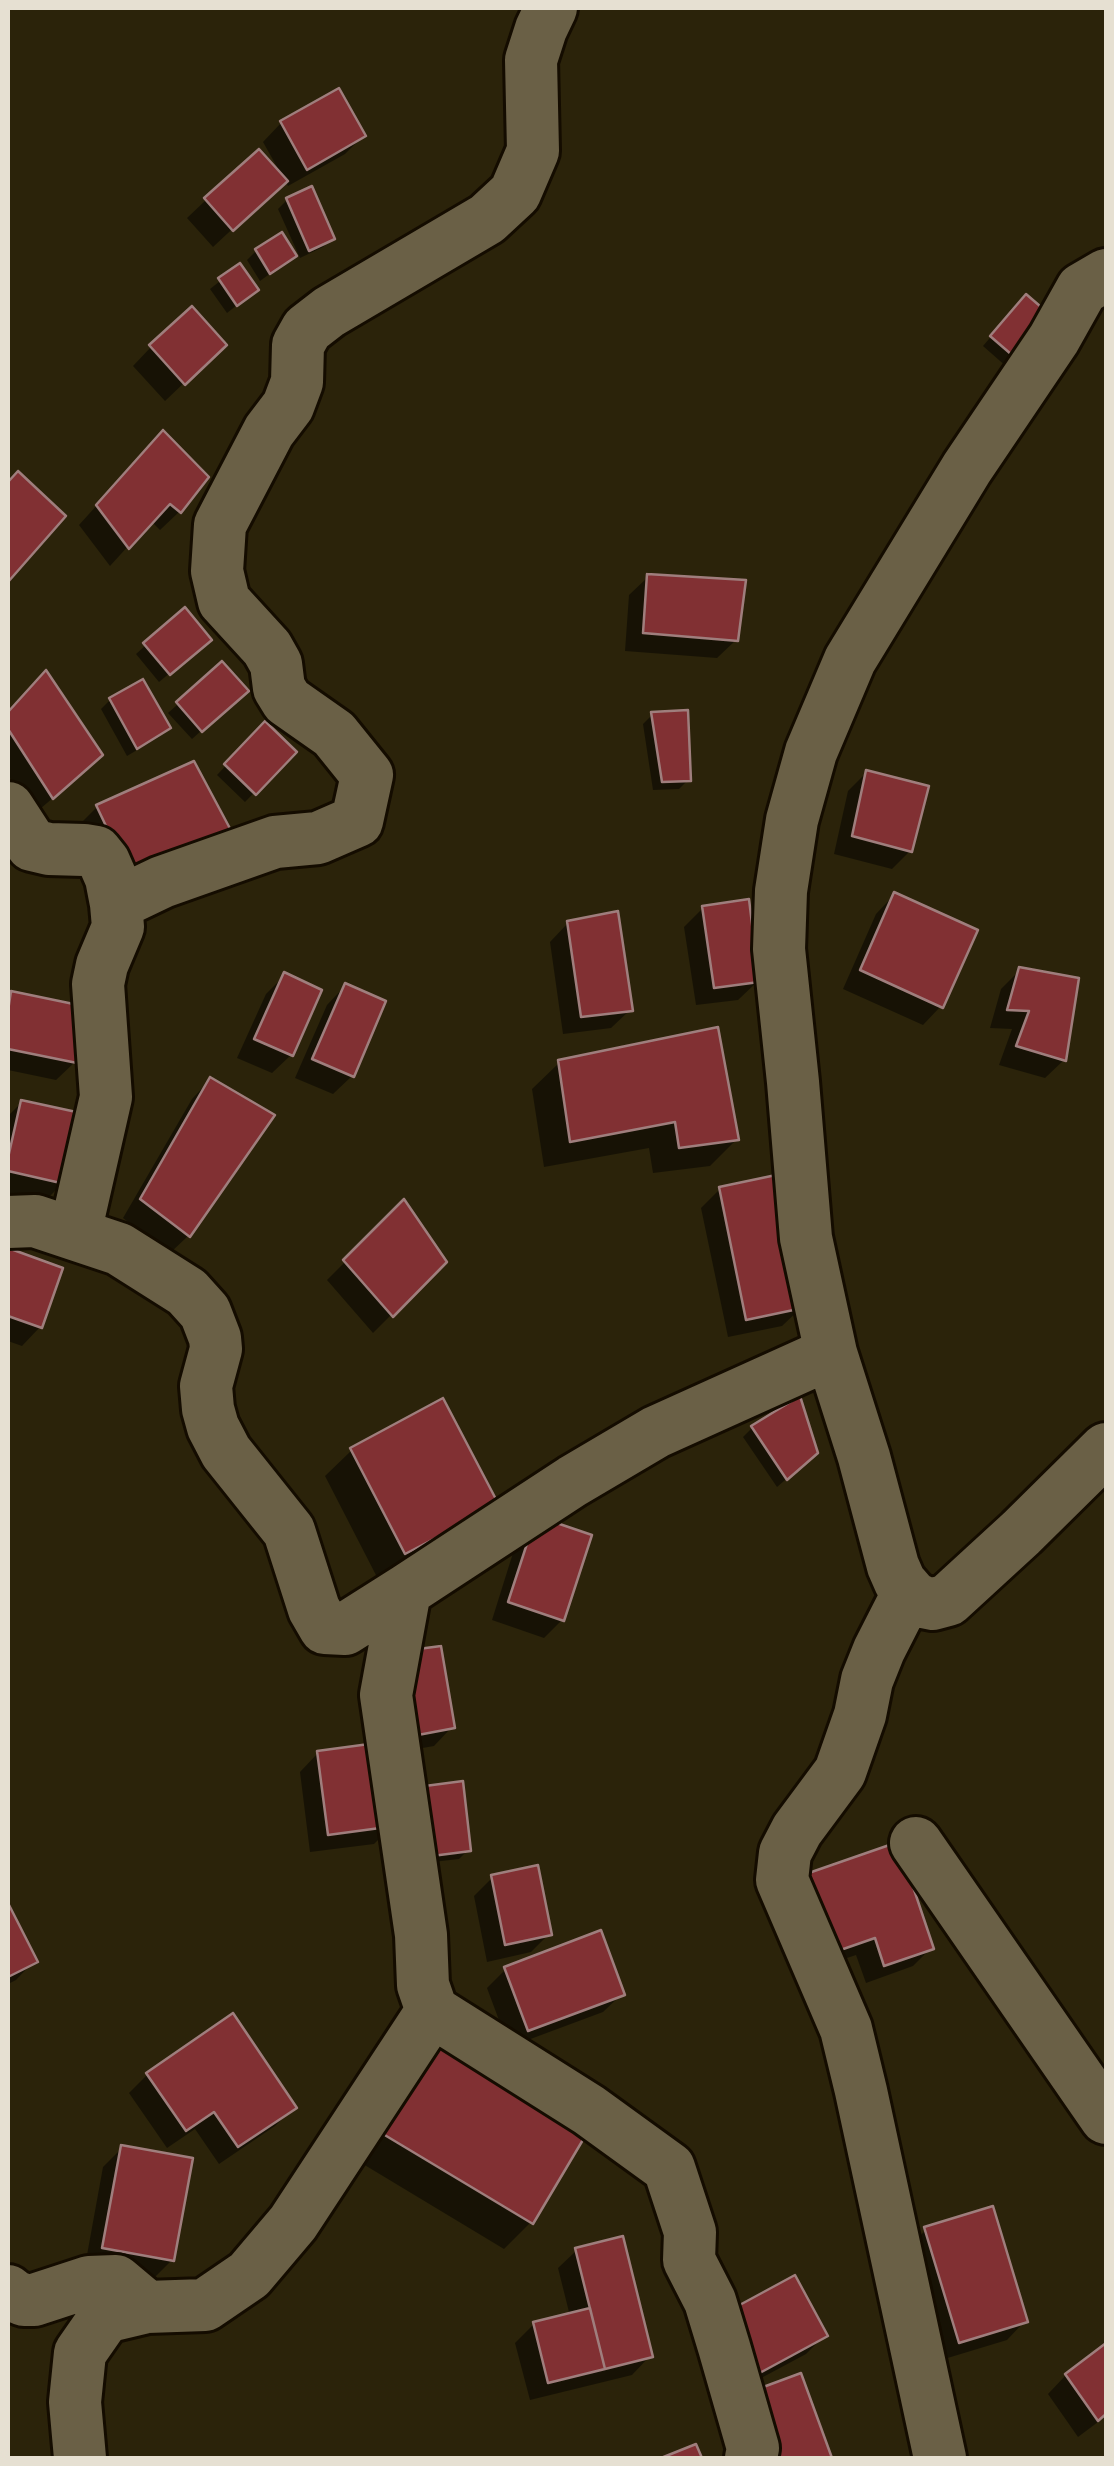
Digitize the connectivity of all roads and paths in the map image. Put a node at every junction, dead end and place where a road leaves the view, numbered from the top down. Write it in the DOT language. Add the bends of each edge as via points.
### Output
graph roads {
  1 [pos="551,8"];
  2 [pos="1106,275"];
  3 [pos="16,836"];
  4 [pos="116,904"];
  5 [pos="8,1222"];
  6 [pos="75,1234"];
  7 [pos="832,1353"];
  8 [pos="1106,1449"];
  9 [pos="405,1591"];
  10 [pos="908,1593"];
  11 [pos="916,1844"];
  12 [pos="432,2012"];
  13 [pos="1106,2118"];
  14 [pos="8,2291"];
  15 [pos="147,2308"];
  16 [pos="80,2458"];
  17 [pos="750,2458"];
  18 [pos="940,2458"];
  1 -- 4 [label="street" via="531,60 533,151 515,193 488,220 308,329 298,346 288,406 220,525 224,601 267,648 286,701 334,734 367,775 357,820 318,838 275,842"];
  2 -- 7 [label="street" via="1082,289 850,660 811,752 792,820 779,949 806,1238"];
  3 -- 4 [label="street" via="49,849 96,852"];
  4 -- 6 [label="street" via="118,927 98,984 106,1097"];
  5 -- 6 [label="street"];
  6 -- 9 [label="street" via="154,1270 205,1312 216,1348 206,1386 213,1427 289,1530 325,1628 345,1629"];
  7 -- 9 [label="street" via="656,1432"];
  7 -- 10 [label="street" via="893,1566"];
  8 -- 10 [label="street" via="948,1600 934,1604"];
  9 -- 12 [label="street" via="386,1695 423,1985"];
  10 -- 18 [label="street" via="867,1680 840,1772 797,1830 782,1880 846,2028"];
  11 -- 13 [label="street"];
  12 -- 15 [label="street" via="293,2223 250,2275 204,2305"];
  12 -- 17 [label="street" via="669,2168 690,2232 689,2260 710,2301 753,2448"];
  14 -- 15 [label="street" via="34,2300 89,2282 116,2281"];
  15 -- 16 [label="street" via="105,2317 80,2353"];
}
